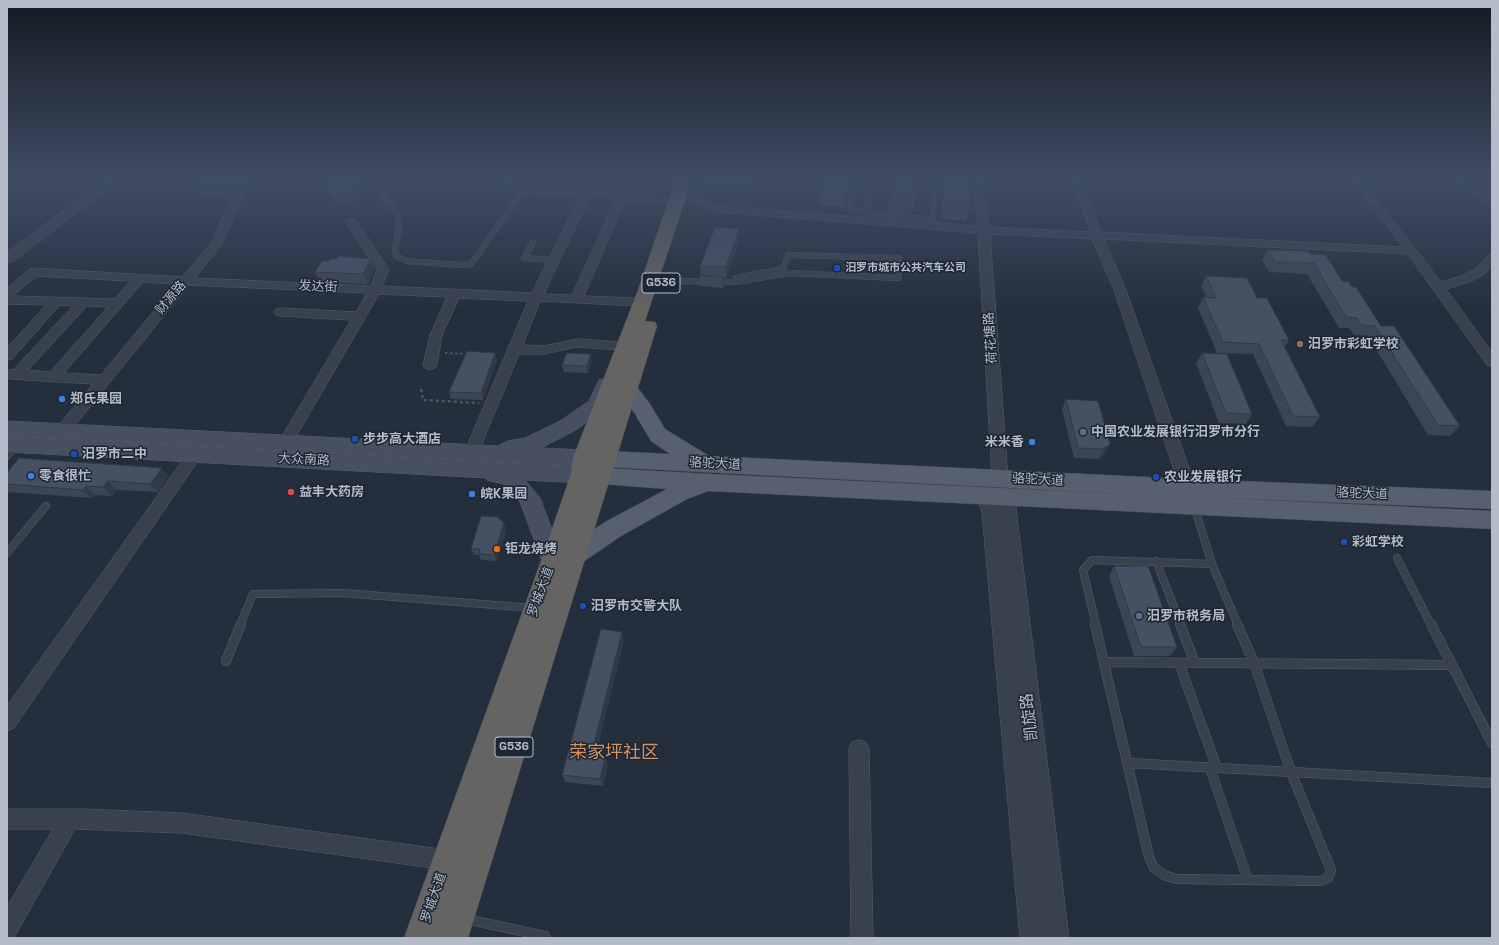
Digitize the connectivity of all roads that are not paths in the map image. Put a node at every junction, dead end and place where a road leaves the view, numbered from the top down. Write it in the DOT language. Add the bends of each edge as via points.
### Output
graph roads {
  1 [pos="47,223"];
  2 [pos="55,223"];
  3 [pos="225,223"];
  4 [pos="352,223"];
  5 [pos="399,223"];
  6 [pos="499,223"];
  7 [pos="571,223"];
  8 [pos="610,223"];
  9 [pos="675,223"];
  10 [pos="896,223"];
  11 [pos="983,223"];
  12 [pos="1092,223"];
  13 [pos="1390,223"];
  14 [pos="984,230"];
  15 [pos="1097,236"];
  16 [pos="533,242"];
  17 [pos="1412,251"];
  18 [pos="7,253"];
  19 [pos="1492,257"];
  20 [pos="7,259"];
  21 [pos="553,260"];
  22 [pos="140,278"];
  23 [pos="185,281"];
  24 [pos="738,282"];
  25 [pos="1439,287"];
  26 [pos="375,290"];
  27 [pos="648,291"];
  28 [pos="455,293"];
  29 [pos="7,294"];
  30 [pos="536,297"];
  31 [pos="7,300"];
  32 [pos="576,300"];
  33 [pos="57,301"];
  34 [pos="84,302"];
  35 [pos="118,303"];
  36 [pos="280,312"];
  37 [pos="359,316"];
  38 [pos="621,346"];
  39 [pos="515,349"];
  40 [pos="7,356"];
  41 [pos="431,359"];
  42 [pos="1492,362"];
  43 [pos="12,374"];
  44 [pos="54,376"];
  45 [pos="104,380"];
  46 [pos="628,389"];
  47 [pos="62,431"];
  48 [pos="9,443"];
  49 [pos="285,443"];
  50 [pos="195,454"];
  51 [pos="480,459"];
  52 [pos="593,467"];
  53 [pos="708,473"];
  54 [pos="1004,487"];
  55 [pos="986,496"];
  56 [pos="1191,497"];
  57 [pos="1492,500"];
  58 [pos="46,506"];
  59 [pos="1492,520"];
  60 [pos="7,553"];
  61 [pos="564,558"];
  62 [pos="1397,558"];
  63 [pos="1156,561"];
  64 [pos="1212,564"];
  65 [pos="535,608"];
  66 [pos="226,660"];
  67 [pos="1104,662"];
  68 [pos="1179,663"];
  69 [pos="1195,663"];
  70 [pos="1254,663"];
  71 [pos="1452,666"];
  72 [pos="7,722"];
  73 [pos="1492,743"];
  74 [pos="859,749"];
  75 [pos="1128,763"];
  76 [pos="1214,768"];
  77 [pos="1291,772"];
  78 [pos="1492,783"];
  79 [pos="70,818"];
  80 [pos="7,819"];
  81 [pos="447,860"];
  82 [pos="1248,880"];
  83 [pos="7,928"];
  84 [pos="456,928"];
  85 [pos="420,938"];
  86 [pos="545,938"];
  87 [pos="862,938"];
  88 [pos="1034,938"];
  89 [pos="1055,938"];
  1 -- 18 [label="street"];
  2 -- 20 [label="street"];
  3 -- 23 [label="street, 财源路" via="217,243"];
  4 -- 26 [label="street" via="383,270"];
  5 -- 6 [label="lane" via="395,250 396,256 400,259 471,264"];
  7 -- 21 [label="street"];
  8 -- 32 [label="street"];
  9 -- 27 [label="highway, 罗城大道 / G536"];
  10 -- 14 [label="street"];
  11 -- 14 [label="street, 荷花塘路"];
  12 -- 15 [label="street"];
  13 -- 17 [label="street"];
  14 -- 15 [label="street"];
  14 -- 54 [label="street, 荷花塘路"];
  15 -- 17 [label="street"];
  15 -- 56 [label="street" via="1120,290"];
  16 -- 21 [label="lane" via="524,258"];
  17 -- 25 [label="street"];
  19 -- 25 [label="street" via="1482,270 1468,278"];
  21 -- 30 [label="street"];
  22 -- 23 [label="street, 发达街"];
  22 -- 29 [label="street, 发达街" via="34,272"];
  22 -- 35 [label="street"];
  23 -- 26 [label="street, 发达街"];
  23 -- 45 [label="street, 财源路"];
  24 -- 24 [label="lane" via="788,274 898,278 899,258 788,255 783,269 736,278"];
  24 -- 27 [label="lane"];
  25 -- 42 [label="street"];
  26 -- 28 [label="street, 发达街"];
  26 -- 37 [label="street"];
  27 -- 32 [label="street, 发达街"];
  27 -- 38 [label="main road"];
  27 -- 46 [label="highway, 罗城大道 / G536"];
  27 -- 52 [label="highway, 罗城大道 / G536"];
  28 -- 30 [label="street, 发达街"];
  28 -- 41 [label="street" via="436,335"];
  30 -- 32 [label="street, 发达街"];
  30 -- 39 [label="street"];
  31 -- 33 [label="street"];
  33 -- 34 [label="street"];
  33 -- 40 [label="street"];
  34 -- 35 [label="street"];
  34 -- 43 [label="street"];
  35 -- 44 [label="street"];
  36 -- 37 [label="street"];
  37 -- 49 [label="street"];
  38 -- 39 [label="street" via="577,344 544,350"];
  38 -- 51 [label="main road" via="598,405 567,426 529,445"];
  39 -- 51 [label="street" via="491,404"];
  43 -- 44 [label="street"];
  44 -- 45 [label="street"];
  45 -- 47 [label="street, 财源路"];
  46 -- 52 [label="highway, 罗城大道 / G536"];
  46 -- 53 [label="main road" via="643,408 658,435"];
  47 -- 48 [label="main road, 大众南路"];
  47 -- 49 [label="main road, 大众南路"];
  48 -- 50 [label="main road, 大众南路"];
  49 -- 51 [label="main road, 大众南路"];
  50 -- 51 [label="main road, 大众南路"];
  50 -- 72 [label="street"];
  51 -- 52 [label="main road, 大众南路"];
  51 -- 61 [label="main road" via="510,478 529,498"];
  52 -- 53 [label="main road, 骆驼大道"];
  52 -- 61 [label="highway, 罗城大道 / G536"];
  53 -- 54 [label="main road, 骆驼大道"];
  53 -- 55 [label="main road, 骆驼大道"];
  53 -- 61 [label="main road" via="680,492"];
  54 -- 55 [label="street"];
  54 -- 56 [label="main road, 骆驼大道"];
  54 -- 89 [label="street, 凯旋路"];
  55 -- 88 [label="street" via="992,512"];
  56 -- 57 [label="main road, 骆驼大道" via="1360,494"];
  56 -- 59 [label="main road, 骆驼大道"];
  56 -- 64 [label="lane"];
  58 -- 60 [label="lane"];
  61 -- 65 [label="highway, 罗城大道 / G536"];
  61 -- 84 [label="highway, 罗城大道 / G536"];
  62 -- 71 [label="lane"];
  63 -- 64 [label="lane"];
  63 -- 67 [label="lane" via="1099,559 1092,560 1083,570"];
  63 -- 69 [label="lane"];
  64 -- 70 [label="lane"];
  65 -- 66 [label="lane" via="342,593 253,594"];
  65 -- 81 [label="highway, 罗城大道 / G536"];
  67 -- 68 [label="lane"];
  67 -- 75 [label="lane"];
  68 -- 69 [label="lane"];
  68 -- 76 [label="lane"];
  69 -- 70 [label="lane"];
  70 -- 71 [label="lane"];
  70 -- 77 [label="lane"];
  71 -- 73 [label="lane"];
  74 -- 87 [label="street"];
  75 -- 76 [label="lane"];
  75 -- 82 [label="lane" via="1149,857 1154,868 1176,879"];
  76 -- 77 [label="lane"];
  76 -- 82 [label="lane"];
  77 -- 78 [label="lane"];
  77 -- 82 [label="lane" via="1331,870 1328,878 1320,881"];
  79 -- 80 [label="street"];
  79 -- 81 [label="street" via="182,823"];
  79 -- 83 [label="street"];
  81 -- 85 [label="highway, 罗城大道 / G536"];
  84 -- 86 [label="lane"];
}
